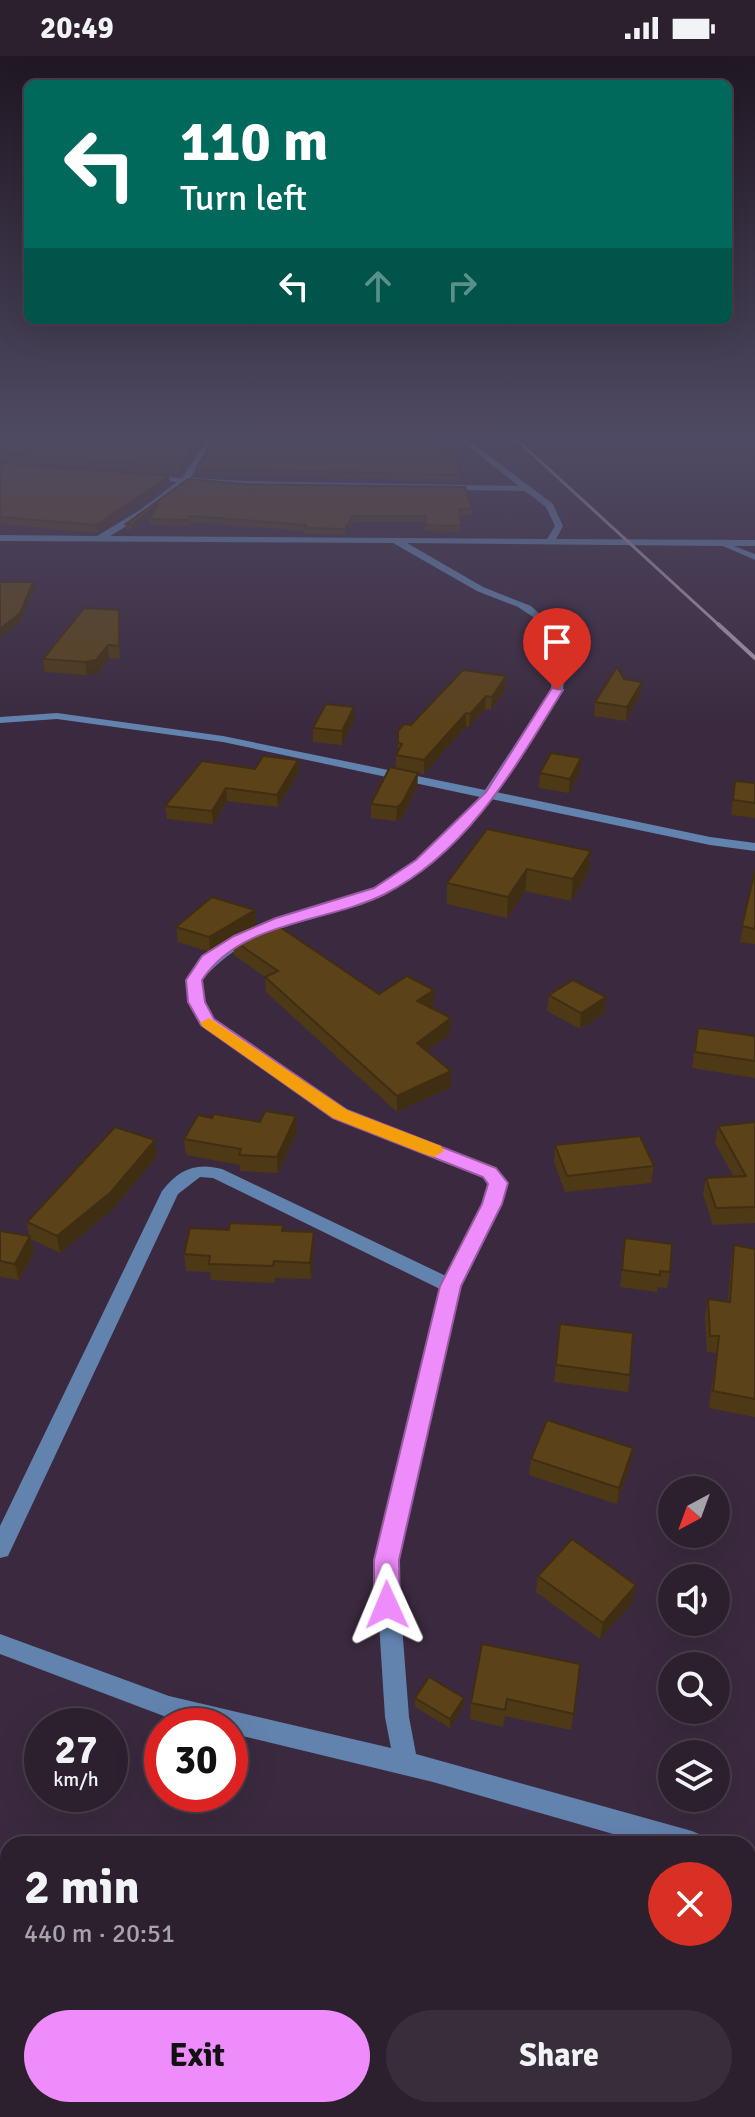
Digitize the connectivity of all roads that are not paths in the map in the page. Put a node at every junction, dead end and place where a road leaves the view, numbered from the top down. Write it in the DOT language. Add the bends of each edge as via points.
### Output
graph roads {
  1 [pos="105,535"];
  2 [pos="554,535"];
  3 [pos="587,535"];
  4 [pos="0,538"];
  5 [pos="99,539"];
  6 [pos="393,540"];
  7 [pos="551,540"];
  8 [pos="601,540"];
  9 [pos="716,542"];
  10 [pos="755,543"];
  11 [pos="755,557"];
  12 [pos="0,720"];
  13 [pos="491,795"];
  14 [pos="755,847"];
  15 [pos="450,1286"];
  16 [pos="0,1549"];
  17 [pos="0,1644"];
  18 [pos="406,1763"];
  19 [pos="664,1836"];
  1 -- 5 [label="street"];
  2 -- 7 [label="street"];
  3 -- 8 [label="street"];
  4 -- 5 [label="street"];
  5 -- 6 [label="street"];
  6 -- 7 [label="street"];
  6 -- 13 [label="street" via="478,588 527,608 549,631 562,673 557,690"];
  7 -- 8 [label="street"];
  8 -- 9 [label="street"];
  9 -- 10 [label="street"];
  9 -- 11 [label="street"];
  12 -- 13 [label="street" via="57,716 223,739"];
  13 -- 14 [label="street"];
  13 -- 15 [label="street" via="397,881 240,940 208,959 194,980 207,1022 340,1114 490,1173 498,1183 496,1195"];
  15 -- 16 [label="street" via="216,1173 196,1171 171,1191"];
  15 -- 18 [label="street" via="386,1560 397,1717"];
  17 -- 18 [label="street" via="169,1707"];
  18 -- 19 [label="street"];
}
